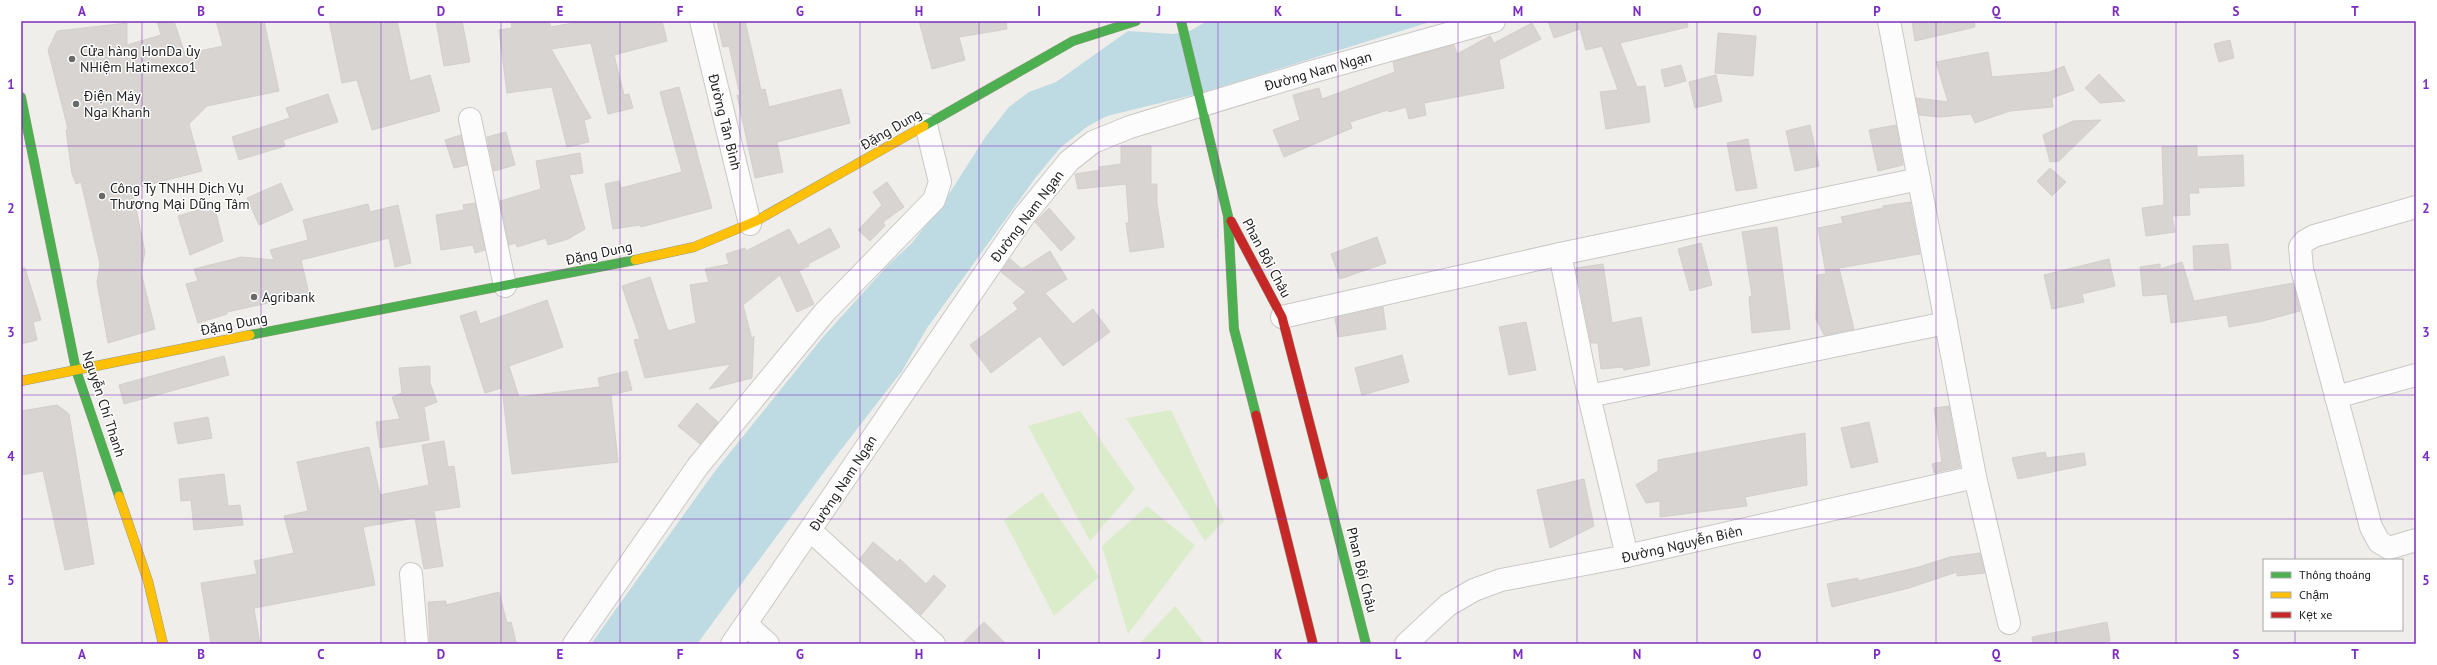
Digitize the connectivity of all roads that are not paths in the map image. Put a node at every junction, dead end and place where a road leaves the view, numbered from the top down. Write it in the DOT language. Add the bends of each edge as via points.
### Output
graph roads {
  1 [pos="701,21"];
  2 [pos="1136,21"];
  3 [pos="1181,21"];
  4 [pos="1494,21"];
  5 [pos="1889,21"];
  6 [pos="21,97"];
  7 [pos="1203,105"];
  8 [pos="470,119"];
  9 [pos="926,124"];
  10 [pos="1919,179"];
  11 [pos="2416,207"];
  12 [pos="1228,216"];
  13 [pos="750,224"];
  14 [pos="1560,254"];
  15 [pos="505,286"];
  16 [pos="1282,317"];
  17 [pos="1946,322"];
  18 [pos="76,370"];
  19 [pos="2416,375"];
  20 [pos="21,381"];
  21 [pos="1589,396"];
  22 [pos="2336,397"];
  23 [pos="1975,477"];
  24 [pos="811,531"];
  25 [pos="2416,540"];
  26 [pos="1627,556"];
  27 [pos="410,574"];
  28 [pos="2010,623"];
  29 [pos="746,624"];
  30 [pos="163,644"];
  31 [pos="417,644"];
  32 [pos="574,644"];
  33 [pos="732,644"];
  34 [pos="768,644"];
  35 [pos="934,644"];
  36 [pos="1313,644"];
  37 [pos="1366,644"];
  38 [pos="1406,644"];
  1 -- 13 [label="street, Đường Tân Bình"];
  2 -- 9 [label="street, Đặng Dung" via="1073,41"];
  3 -- 7 [label="street"];
  4 -- 7 [label="street, Đường Nam Ngạn"];
  5 -- 10 [label="street"];
  6 -- 18 [label="street, Nguyễn Chí Thanh"];
  7 -- 12 [label="street"];
  7 -- 24 [label="street, Đường Nam Ngạn" via="1130,127 1093,142 1069,161 1024,216 889,412"];
  8 -- 15 [label="street"];
  9 -- 13 [label="street, Đặng Dung"];
  9 -- 32 [label="street" via="940,182 934,200 824,313 698,466"];
  10 -- 14 [label="street"];
  10 -- 17 [label="street"];
  11 -- 22 [label="street" via="2314,236 2300,247 2302,269"];
  12 -- 16 [label="street, Phan Bội Châu"];
  12 -- 36 [label="street, Phan Bội Châu" via="1234,329"];
  13 -- 15 [label="street, Đặng Dung" via="694,247"];
  14 -- 16 [label="street"];
  14 -- 21 [label="street"];
  15 -- 18 [label="street, Đặng Dung"];
  16 -- 37 [label="street, Phan Bội Châu"];
  17 -- 21 [label="street"];
  17 -- 23 [label="street"];
  18 -- 20 [label="street, Đặng Dung"];
  18 -- 30 [label="street, Nguyễn Chí Thanh" via="148,581"];
  19 -- 22 [label="street"];
  21 -- 26 [label="street"];
  22 -- 25 [label="street" via="2372,527 2379,542 2389,548"];
  23 -- 26 [label="street, Đường Nguyễn Biên"];
  23 -- 28 [label="street"];
  24 -- 29 [label="street, Đường Nam Ngạn"];
  24 -- 35 [label="street"];
  26 -- 38 [label="street, Đường Nguyễn Biên" via="1501,580 1474,590 1448,605"];
  27 -- 31 [label="street"];
  29 -- 33 [label="street, Đường Nam Ngạn"];
  29 -- 34 [label="street"];
}
